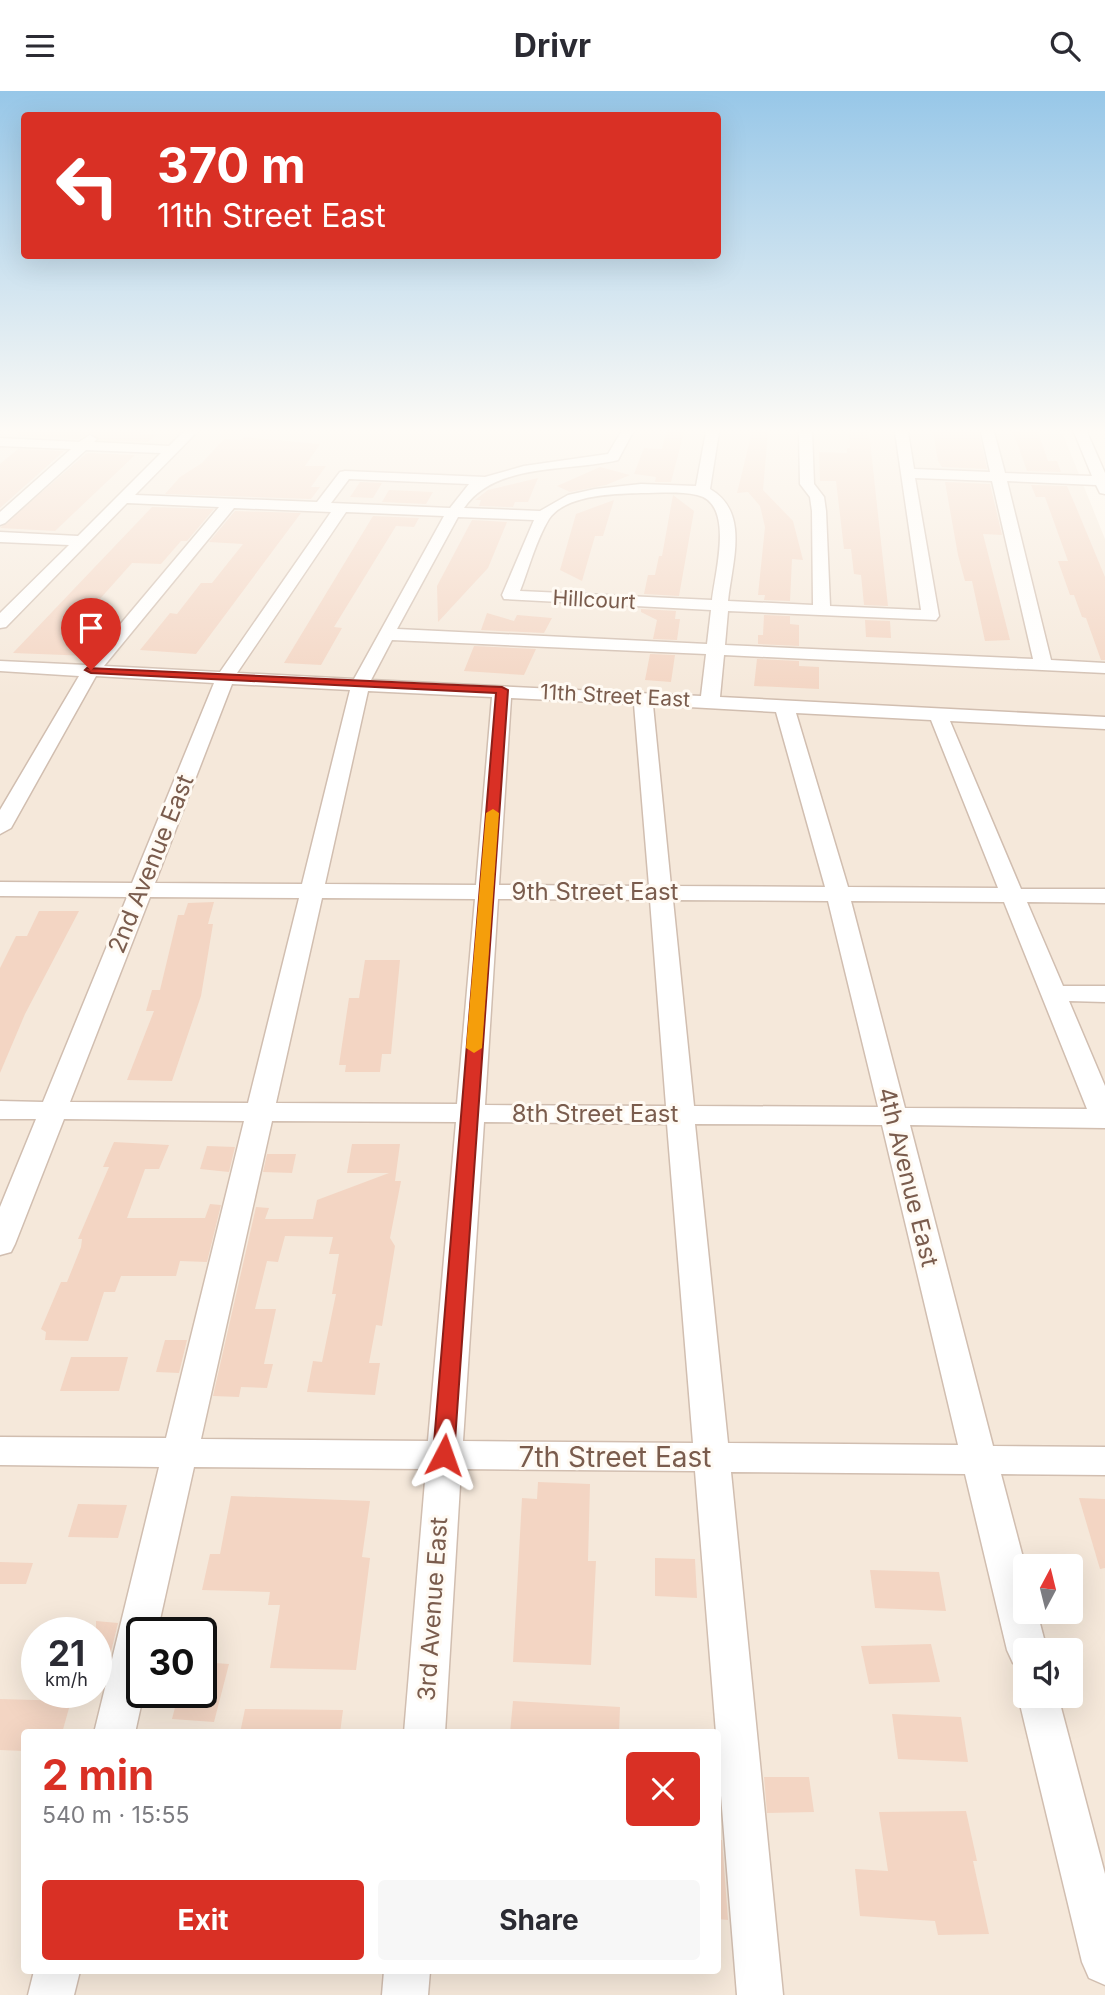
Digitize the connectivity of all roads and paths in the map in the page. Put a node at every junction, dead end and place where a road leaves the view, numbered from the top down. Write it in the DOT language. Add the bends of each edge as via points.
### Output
graph roads {
  1 [pos="104,521"];
  2 [pos="215,521"];
  3 [pos="322,521"];
  4 [pos="450,521"];
  5 [pos="541,521"];
  6 [pos="726,521"];
  7 [pos="819,521"];
  8 [pos="915,521"];
  9 [pos="1009,521"];
  10 [pos="0,537"];
  11 [pos="85,541"];
  12 [pos="720,606"];
  13 [pos="822,611"];
  14 [pos="930,616"];
  15 [pos="0,623"];
  16 [pos="386,634"];
  17 [pos="716,650"];
  18 [pos="1043,665"];
  19 [pos="0,666"];
  20 [pos="1105,668"];
  21 [pos="91,670"];
  22 [pos="226,676"];
  23 [pos="361,683"];
  24 [pos="502,690"];
  25 [pos="643,698"];
  26 [pos="710,701"];
  27 [pos="784,705"];
  28 [pos="938,714"];
  29 [pos="1105,723"];
  30 [pos="0,828"];
  31 [pos="0,888"];
  32 [pos="141,889"];
  33 [pos="311,890"];
  34 [pos="487,891"];
  35 [pos="663,893"];
  36 [pos="838,894"];
  37 [pos="1011,895"];
  38 [pos="1105,896"];
  39 [pos="1052,993"];
  40 [pos="1105,994"];
  41 [pos="0,1110"];
  42 [pos="53,1110"];
  43 [pos="260,1111"];
  44 [pos="469,1113"];
  45 [pos="682,1114"];
  46 [pos="893,1116"];
  47 [pos="1105,1118"];
  48 [pos="0,1244"];
  49 [pos="0,1451"];
  50 [pos="181,1453"];
  51 [pos="444,1455"];
  52 [pos="711,1457"];
  53 [pos="979,1460"];
  54 [pos="1105,1461"];
  55 [pos="1024,1638"];
  56 [pos="1041,1708"];
  57 [pos="115,1729"];
  58 [pos="424,1729"];
  59 [pos="1105,1962"];
  60 [pos="56,1974"];
  61 [pos="407,1974"];
  62 [pos="51,1995"];
  63 [pos="405,1995"];
  64 [pos="760,1995"];
  1 -- 11 [label="street"];
  2 -- 21 [label="street"];
  3 -- 22 [label="street, 2nd Avenue East"];
  4 -- 16 [label="street"];
  5 -- 12 [label="street, Hillcourt" via="510,595"];
  6 -- 12 [label="street"];
  7 -- 13 [label="street"];
  8 -- 14 [label="street"];
  9 -- 18 [label="street"];
  10 -- 11 [label="street"];
  11 -- 15 [label="street"];
  12 -- 13 [label="street, Hillcourt"];
  12 -- 17 [label="street"];
  13 -- 14 [label="street, Hillcourt"];
  16 -- 17 [label="street"];
  16 -- 23 [label="street"];
  17 -- 18 [label="street"];
  17 -- 26 [label="street"];
  18 -- 20 [label="street"];
  19 -- 21 [label="street, 11th Street East"];
  21 -- 22 [label="street, 11th Street East"];
  21 -- 30 [label="street"];
  22 -- 23 [label="street, 11th Street East"];
  22 -- 32 [label="street, 2nd Avenue East"];
  23 -- 24 [label="street, 11th Street East"];
  23 -- 33 [label="street"];
  24 -- 25 [label="street, 11th Street East"];
  24 -- 34 [label="street, 3rd Avenue East"];
  25 -- 26 [label="street, 11th Street East"];
  25 -- 35 [label="street"];
  26 -- 27 [label="street, 11th Street East"];
  27 -- 28 [label="street, 11th Street East"];
  27 -- 36 [label="street, 4th Avenue East"];
  28 -- 29 [label="street, 11th Street East"];
  28 -- 37 [label="street"];
  31 -- 32 [label="street, 9th Street East"];
  32 -- 33 [label="street, 9th Street East"];
  32 -- 42 [label="street, 2nd Avenue East"];
  33 -- 34 [label="street, 9th Street East"];
  33 -- 43 [label="street"];
  34 -- 35 [label="street, 9th Street East"];
  34 -- 44 [label="street, 3rd Avenue East"];
  35 -- 36 [label="street, 9th Street East"];
  35 -- 45 [label="street"];
  36 -- 37 [label="street, 9th Street East"];
  36 -- 46 [label="street, 4th Avenue East"];
  37 -- 38 [label="street, 9th Street East"];
  37 -- 39 [label="street"];
  39 -- 40 [label="street"];
  39 -- 47 [label="street"];
  41 -- 42 [label="street, 8th Street East"];
  42 -- 43 [label="street, 8th Street East"];
  42 -- 48 [label="street, 2nd Avenue East"];
  43 -- 44 [label="street, 8th Street East"];
  43 -- 50 [label="street"];
  44 -- 45 [label="street, 8th Street East"];
  44 -- 51 [label="street, 3rd Avenue East"];
  45 -- 46 [label="street, 8th Street East"];
  45 -- 52 [label="street"];
  46 -- 47 [label="street, 8th Street East"];
  46 -- 53 [label="street, 4th Avenue East"];
  49 -- 50 [label="street, 7th Street East"];
  50 -- 51 [label="street, 7th Street East"];
  50 -- 57 [label="street"];
  51 -- 52 [label="street, 7th Street East"];
  51 -- 58 [label="street, 3rd Avenue East"];
  52 -- 53 [label="street, 7th Street East"];
  52 -- 64 [label="street"];
  53 -- 54 [label="street, 7th Street East"];
  53 -- 55 [label="street, 4th Avenue East"];
  56 -- 59 [label="street"];
  60 -- 62 [label="street"];
  61 -- 63 [label="street"];
}
